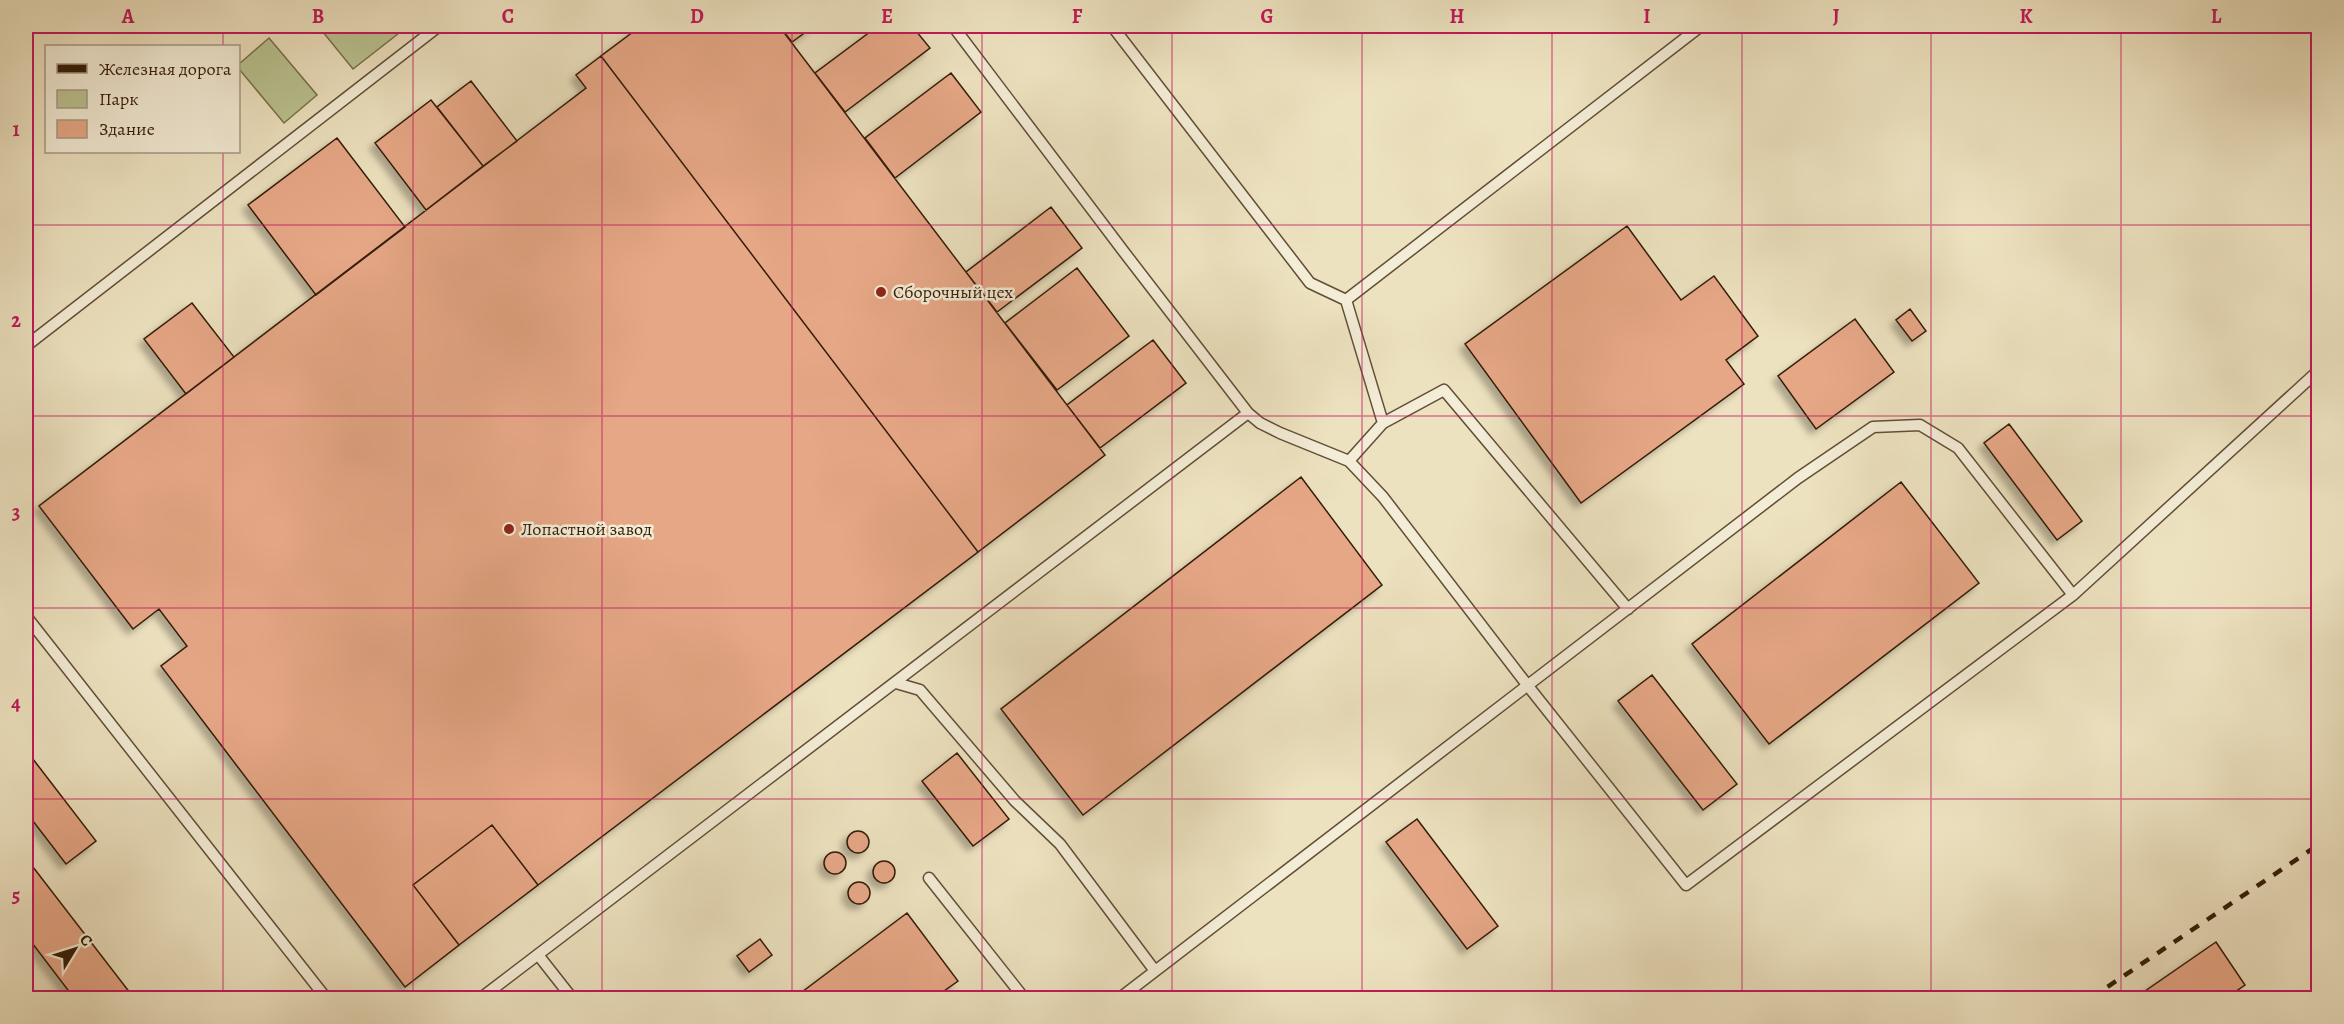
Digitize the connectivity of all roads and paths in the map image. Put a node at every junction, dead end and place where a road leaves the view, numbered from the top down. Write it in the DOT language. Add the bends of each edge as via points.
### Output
graph roads {
  1 [pos="439,26"];
  2 [pos="953,26"];
  3 [pos="1112,26"];
  4 [pos="1701,26"];
  5 [pos="1346,300"];
  6 [pos="26,346"];
  7 [pos="2319,370"];
  8 [pos="1248,413"];
  9 [pos="1383,423"];
  10 [pos="1349,461"];
  11 [pos="2073,596"];
  12 [pos="1628,609"];
  13 [pos="26,616"];
  14 [pos="919,665"];
  15 [pos="896,683"];
  16 [pos="1528,686"];
  17 [pos="920,690"];
  18 [pos="929,878"];
  19 [pos="539,956"];
  20 [pos="1155,971"];
  21 [pos="326,999"];
  22 [pos="481,999"];
  23 [pos="572,999"];
  24 [pos="1024,999"];
  25 [pos="1120,999"];
  1 -- 6 [label="lane"];
  2 -- 8 [label="lane"];
  3 -- 5 [label="lane" via="1310,283"];
  4 -- 5 [label="lane"];
  5 -- 9 [label="lane"];
  7 -- 11 [label="lane"];
  8 -- 10 [label="lane" via="1280,433"];
  8 -- 14 [label="lane"];
  9 -- 10 [label="lane"];
  9 -- 12 [label="lane" via="1444,390"];
  10 -- 16 [label="lane" via="1383,497"];
  11 -- 12 [label="lane" via="1958,448 1920,424 1873,427 1798,478"];
  11 -- 16 [label="lane" via="1686,885"];
  12 -- 16 [label="lane"];
  13 -- 21 [label="lane"];
  14 -- 15 [label="lane"];
  14 -- 17 [label="lane" via="916,679"];
  15 -- 17 [label="lane"];
  15 -- 19 [label="lane"];
  16 -- 20 [label="lane"];
  17 -- 20 [label="lane" via="1015,801 1060,844"];
  18 -- 24 [label="lane"];
  19 -- 22 [label="lane"];
  19 -- 23 [label="lane"];
  20 -- 25 [label="lane"];
}
